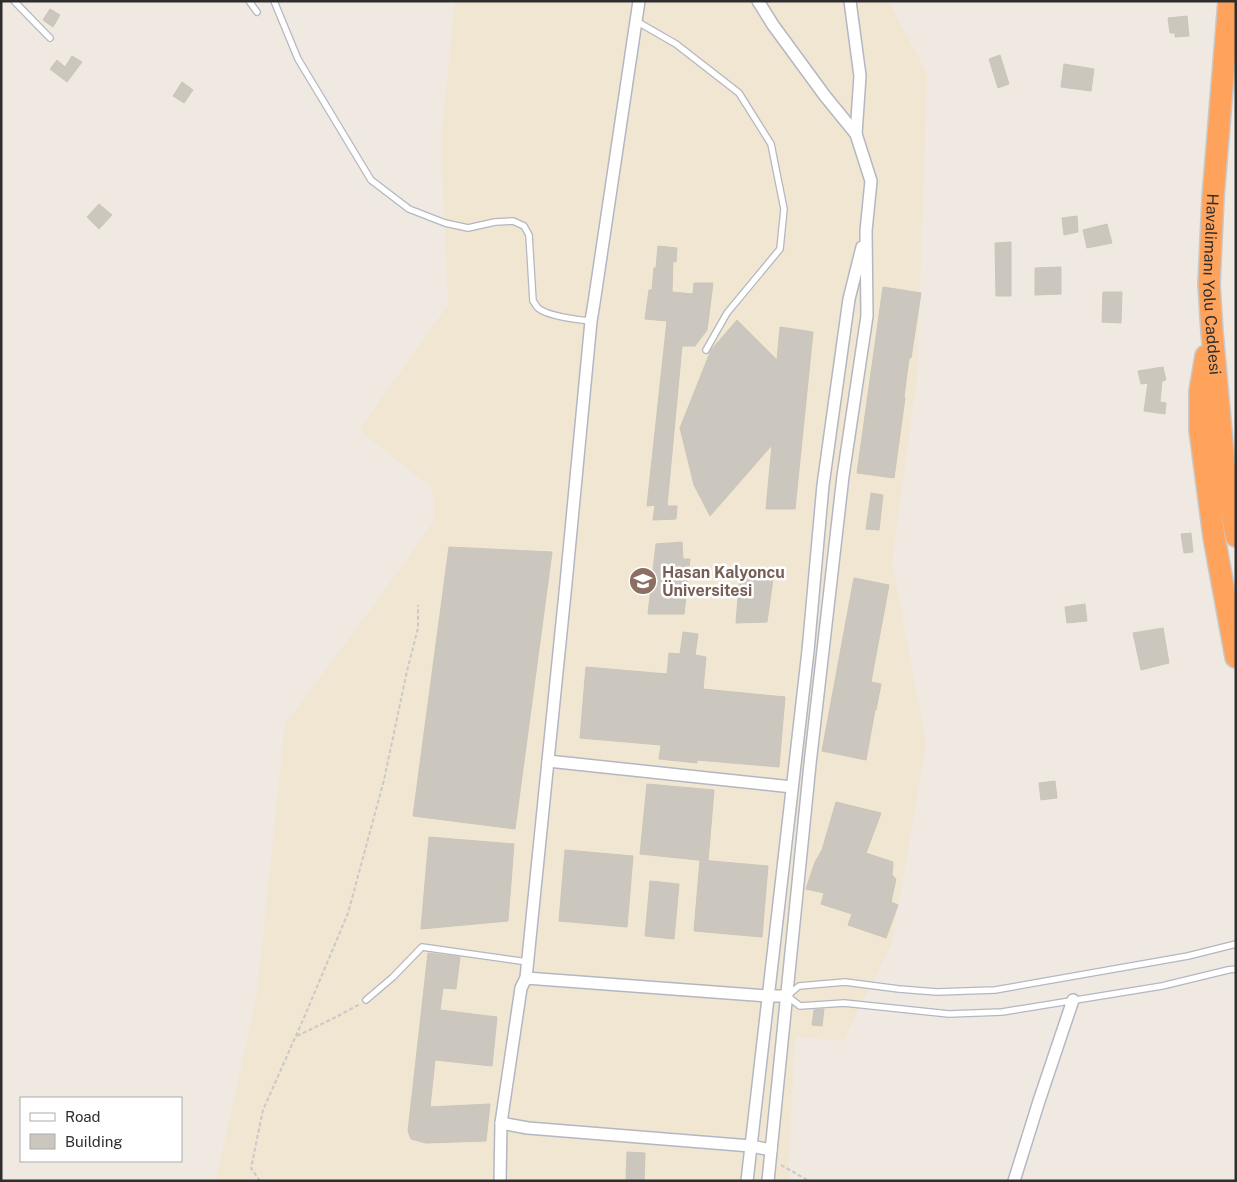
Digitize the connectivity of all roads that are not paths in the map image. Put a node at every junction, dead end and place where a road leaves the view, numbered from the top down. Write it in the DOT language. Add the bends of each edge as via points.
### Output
graph roads {
  1 [pos="14,1"];
  2 [pos="249,1"];
  3 [pos="274,1"];
  4 [pos="639,1"];
  5 [pos="758,1"];
  6 [pos="850,1"];
  7 [pos="1229,1"];
  8 [pos="257,12"];
  9 [pos="636,21"];
  10 [pos="50,38"];
  11 [pos="856,134"];
  12 [pos="866,231"];
  13 [pos="591,321"];
  14 [pos="1212,332"];
  15 [pos="706,350"];
  16 [pos="1236,536"];
  17 [pos="1236,657"];
  18 [pos="548,761"];
  19 [pos="792,786"];
  20 [pos="1236,944"];
  21 [pos="528,962"];
  22 [pos="1236,969"];
  23 [pos="526,978"];
  24 [pos="768,996"];
  25 [pos="787,996"];
  26 [pos="366,1000"];
  27 [pos="1073,1000"];
  28 [pos="501,1123"];
  29 [pos="751,1146"];
  30 [pos="771,1154"];
  31 [pos="500,1181"];
  32 [pos="747,1181"];
  33 [pos="768,1181"];
  34 [pos="1014,1181"];
  1 -- 10 [label="lane"];
  2 -- 8 [label="lane"];
  3 -- 13 [label="lane" via="298,58 372,180 409,209 445,223 468,228 513,221 524,226 529,235 533,301 538,308 553,315"];
  4 -- 9 [label="street"];
  5 -- 11 [label="street"];
  6 -- 11 [label="street" via="860,76"];
  7 -- 14 [label="highway, Havalimanı Yolu Caddesi" via="1213,198 1209,284"];
  9 -- 13 [label="street"];
  9 -- 15 [label="lane" via="676,44 739,92 771,144 784,209 780,250 727,313"];
  11 -- 12 [label="street" via="871,181"];
  12 -- 19 [label="street" via="849,299 824,475"];
  12 -- 25 [label="street" via="867,316 843,476"];
  13 -- 18 [label="street"];
  14 -- 16 [label="highway, Havalimanı Yolu Caddesi" via="1224,465"];
  14 -- 17 [label="highway" via="1200,391 1200,430 1214,537"];
  18 -- 19 [label="street"];
  18 -- 21 [label="street"];
  19 -- 24 [label="street"];
  20 -- 25 [label="lane" via="1188,956 995,990 937,992 845,982 799,986"];
  21 -- 23 [label="street"];
  21 -- 26 [label="lane" via="422,947"];
  22 -- 27 [label="lane" via="1162,986"];
  23 -- 24 [label="street"];
  23 -- 28 [label="street" via="520,988"];
  24 -- 25 [label="street"];
  24 -- 29 [label="street"];
  25 -- 27 [label="lane" via="800,1006 844,1003 948,1014 1002,1012"];
  25 -- 30 [label="street"];
  27 -- 34 [label="street"];
  28 -- 29 [label="street" via="528,1128"];
  28 -- 31 [label="street"];
  29 -- 30 [label="street"];
  29 -- 32 [label="street"];
  30 -- 33 [label="street"];
}
